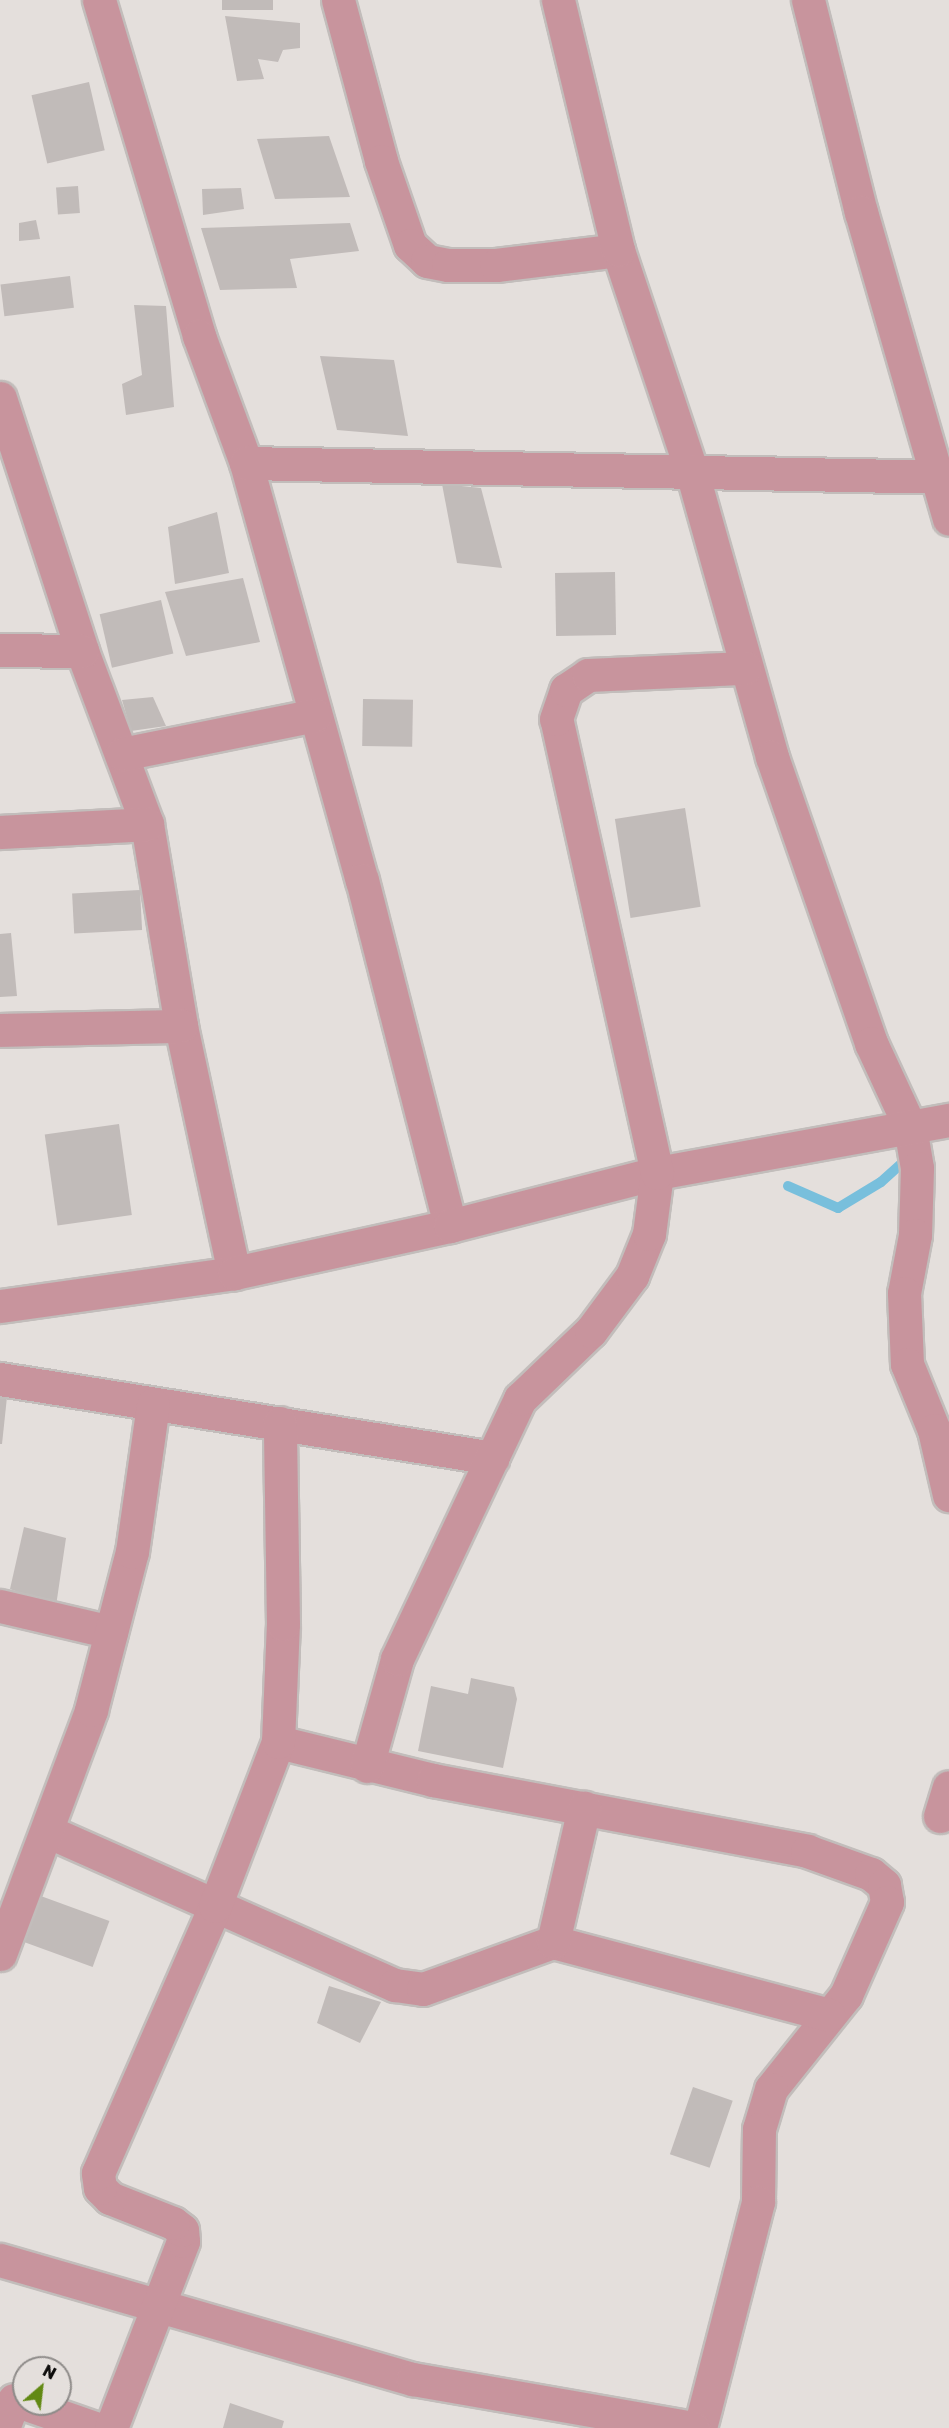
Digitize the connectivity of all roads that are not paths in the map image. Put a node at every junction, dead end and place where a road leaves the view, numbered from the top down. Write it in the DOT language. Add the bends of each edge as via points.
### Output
graph roads {
  1 [pos="99,0"];
  2 [pos="338,0"];
  3 [pos="558,0"];
  4 [pos="808,0"];
  5 [pos="618,250"];
  6 [pos="0,398"];
  7 [pos="246,463"];
  8 [pos="692,472"];
  9 [pos="12,473"];
  10 [pos="944,477"];
  11 [pos="949,519"];
  12 [pos="0,650"];
  13 [pos="82,651"];
  14 [pos="746,668"];
  15 [pos="315,715"];
  16 [pos="122,754"];
  17 [pos="147,824"];
  18 [pos="0,832"];
  19 [pos="181,1026"];
  20 [pos="0,1030"];
  21 [pos="949,1120"];
  22 [pos="910,1127"];
  23 [pos="657,1173"];
  24 [pos="450,1226"];
  25 [pos="234,1273"];
  26 [pos="0,1306"];
  27 [pos="0,1379"];
  28 [pos="153,1404"];
  29 [pos="280,1424"];
  30 [pos="493,1458"];
  31 [pos="949,1495"];
  32 [pos="0,1606"];
  33 [pos="111,1632"];
  34 [pos="278,1742"];
  35 [pos="367,1766"];
  36 [pos="584,1808"];
  37 [pos="47,1831"];
  38 [pos="214,1906"];
  39 [pos="553,1942"];
  40 [pos="0,1954"];
  41 [pos="829,2015"];
  42 [pos="0,2260"];
  43 [pos="157,2307"];
  44 [pos="50,2416"];
  45 [pos="95,2428"];
  46 [pos="111,2428"];
  47 [pos="693,2428"];
  48 [pos="700,2428"];
  1 -- 7 [label="street" via="196,325"];
  2 -- 5 [label="street" via="381,161 410,245 427,261 496,265"];
  3 -- 5 [label="street"];
  4 -- 10 [label="street" via="861,212"];
  5 -- 8 [label="street"];
  6 -- 9 [label="street"];
  7 -- 8 [label="street"];
  7 -- 15 [label="street"];
  8 -- 10 [label="street"];
  8 -- 14 [label="street"];
  9 -- 13 [label="street"];
  10 -- 11 [label="street"];
  12 -- 13 [label="street"];
  13 -- 16 [label="street"];
  14 -- 22 [label="street" via="772,757 871,1043"];
  14 -- 23 [label="street" via="588,675 566,690 556,719"];
  15 -- 16 [label="street"];
  15 -- 24 [label="street"];
  16 -- 17 [label="street"];
  17 -- 18 [label="street"];
  17 -- 19 [label="street"];
  19 -- 20 [label="street"];
  19 -- 25 [label="street"];
  21 -- 22 [label="street"];
  22 -- 23 [label="street"];
  22 -- 31 [label="street" via="917,1168 915,1235 904,1293 907,1364 934,1430"];
  23 -- 24 [label="street"];
  23 -- 30 [label="street" via="649,1234 632,1276 591,1331 520,1399"];
  24 -- 25 [label="street"];
  25 -- 26 [label="street"];
  27 -- 28 [label="street"];
  28 -- 29 [label="street"];
  28 -- 33 [label="street" via="132,1552"];
  29 -- 30 [label="street"];
  29 -- 34 [label="street" via="283,1624"];
  30 -- 35 [label="street" via="398,1659"];
  32 -- 33 [label="street"];
  33 -- 37 [label="street" via="91,1710"];
  34 -- 35 [label="street"];
  34 -- 38 [label="street"];
  35 -- 36 [label="street"];
  36 -- 39 [label="street"];
  36 -- 41 [label="street" via="807,1851 871,1874 884,1885 887,1902 846,1995"];
  37 -- 38 [label="street"];
  37 -- 40 [label="street"];
  38 -- 39 [label="street" via="395,1985 423,1989"];
  38 -- 43 [label="street" via="99,2174 100,2188 110,2198 182,2230 183,2241"];
  39 -- 41 [label="street"];
  41 -- 48 [label="street" via="771,2089 759,2129 758,2202"];
  42 -- 43 [label="street"];
  43 -- 46 [label="street"];
  43 -- 47 [label="street" via="413,2379"];
  44 -- 45 [label="street"];
}
